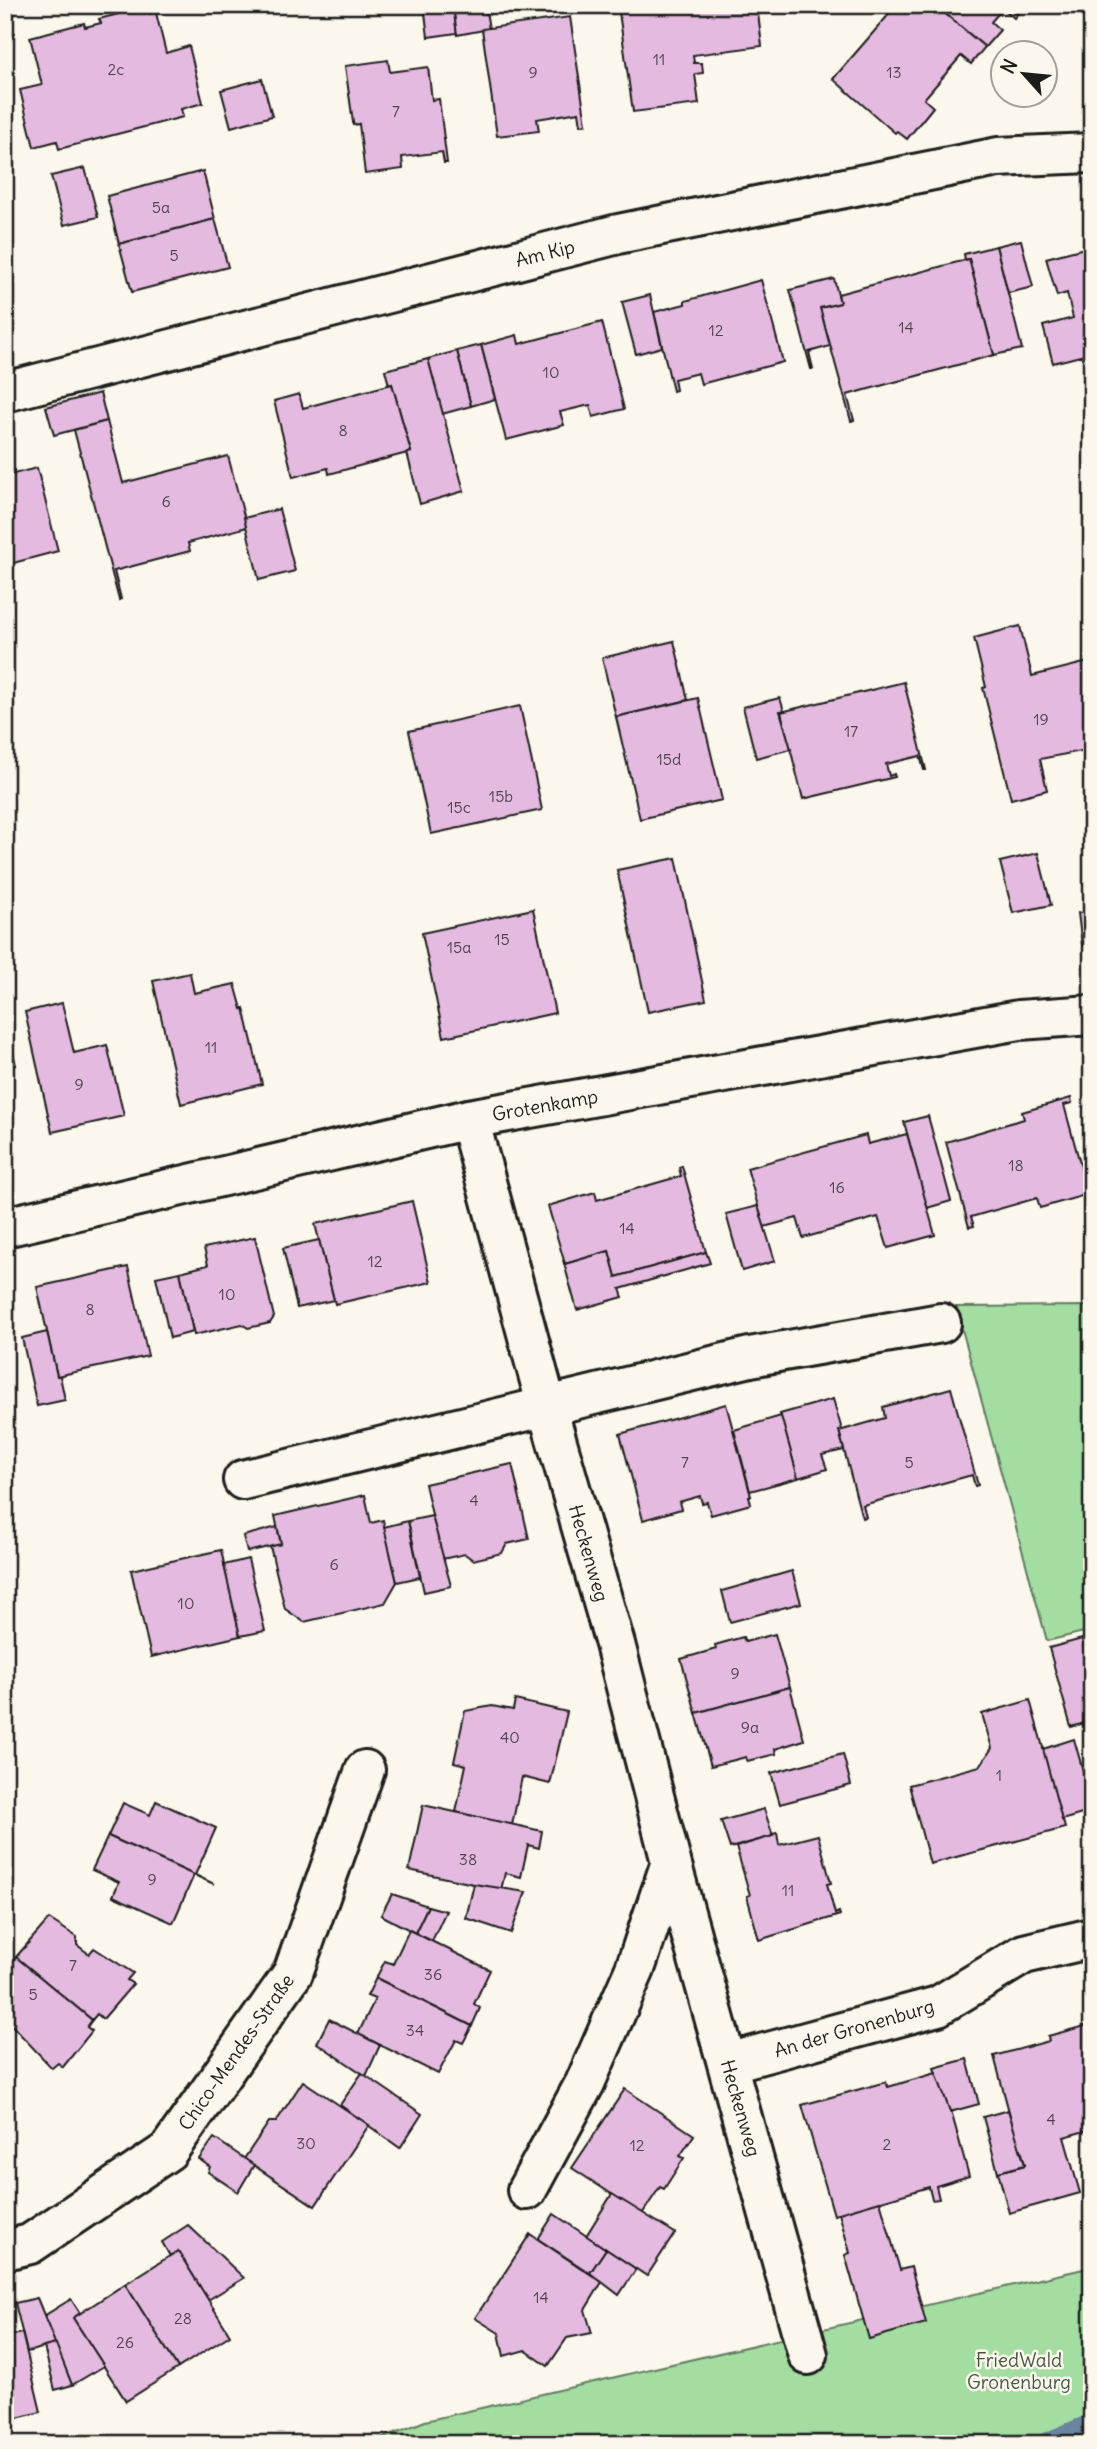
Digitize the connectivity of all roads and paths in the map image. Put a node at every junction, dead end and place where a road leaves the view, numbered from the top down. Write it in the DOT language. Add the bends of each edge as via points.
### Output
graph roads {
  1 [pos="1092,153"];
  2 [pos="5,392"];
  3 [pos="1092,1015"];
  4 [pos="469,1119"];
  5 [pos="5,1227"];
  6 [pos="941,1322"];
  7 [pos="547,1408"];
  8 [pos="243,1480"];
  9 [pos="365,1770"];
  10 [pos="671,1862"];
  11 [pos="1092,1938"];
  12 [pos="728,2063"];
  13 [pos="527,2190"];
  14 [pos="5,2249"];
  15 [pos="807,2355"];
  1 -- 2 [label="street, Am Kip" via="998,157 618,234"];
  3 -- 4 [label="street, Grotenkamp" via="1018,1020"];
  4 -- 5 [label="street, Grotenkamp"];
  4 -- 7 [label="street, Heckenweg"];
  6 -- 7 [label="street" via="750,1357"];
  7 -- 8 [label="street"];
  7 -- 10 [label="street, Heckenweg"];
  9 -- 14 [label="street, Chico-Mendes-Straße" via="293,1973 168,2151 30,2244"];
  10 -- 12 [label="street, Heckenweg"];
  10 -- 13 [label="street" via="635,1969 585,2082"];
  11 -- 12 [label="street, An der Gronenburg" via="1024,1954 938,2006"];
  12 -- 15 [label="street, Heckenweg"];
}
